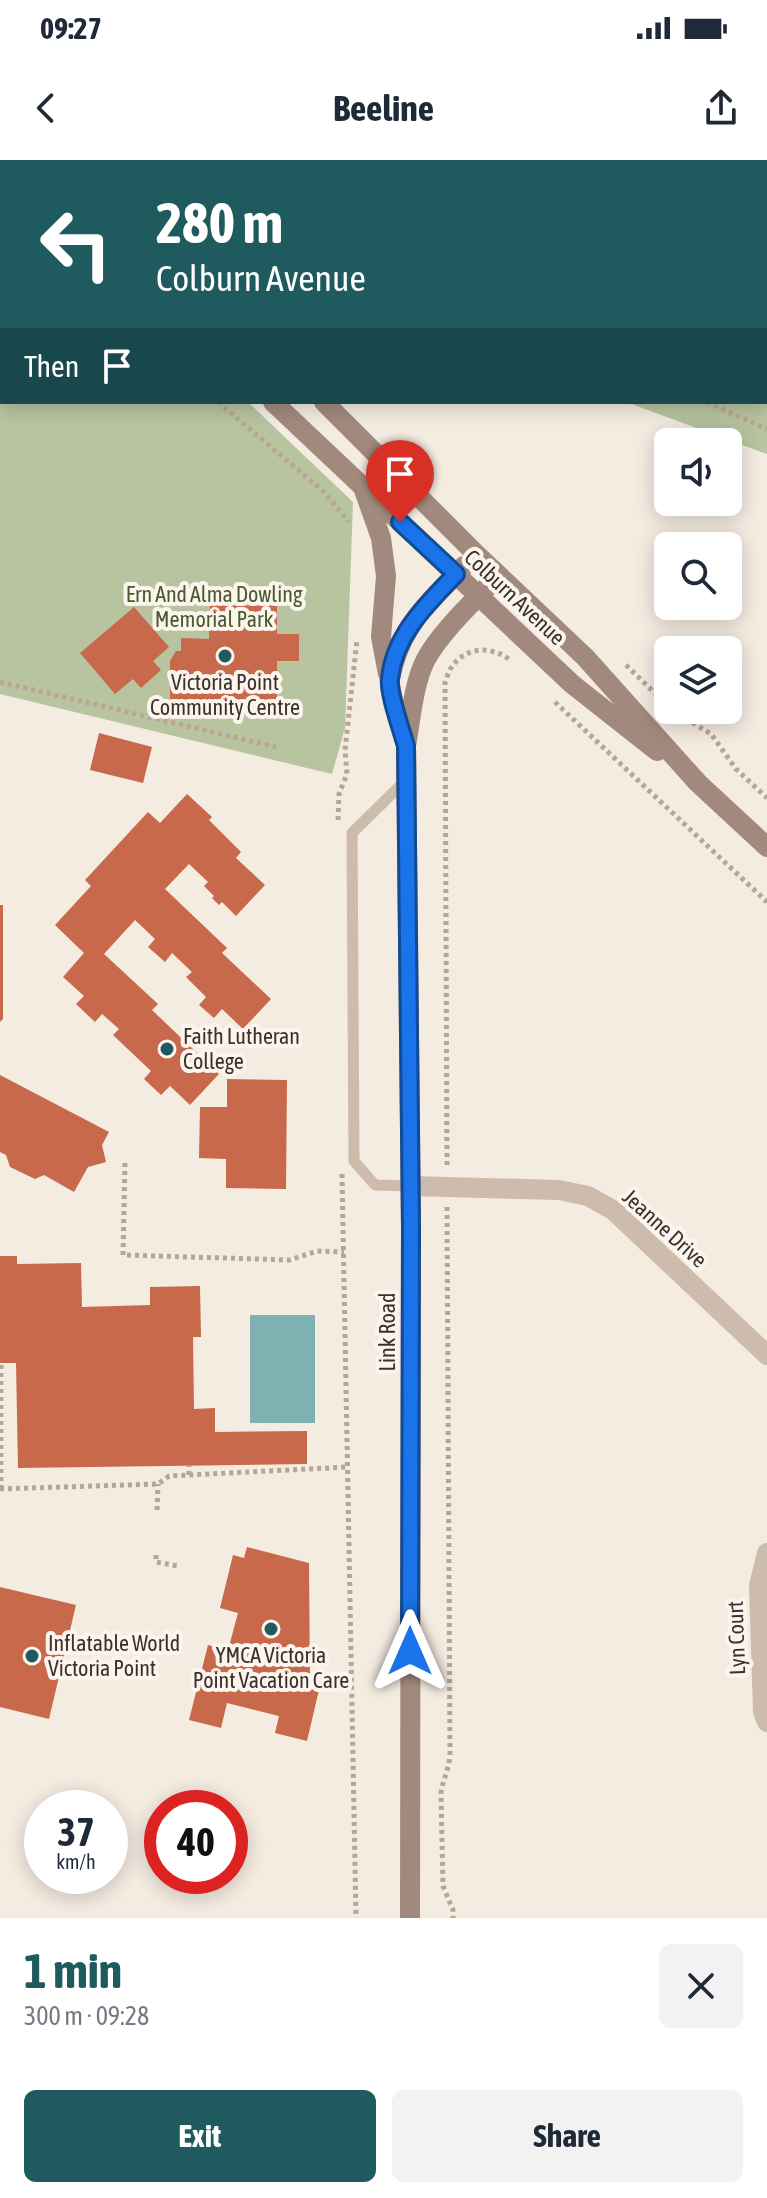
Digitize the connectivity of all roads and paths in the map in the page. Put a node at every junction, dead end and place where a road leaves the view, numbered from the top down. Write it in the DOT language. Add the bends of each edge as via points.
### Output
graph roads {
  1 [pos="275,404"];
  2 [pos="326,404"];
  3 [pos="711,404"];
  4 [pos="767,429"];
  5 [pos="362,485"];
  6 [pos="476,554"];
  7 [pos="456,574"];
  8 [pos="498,576"];
  9 [pos="479,596"];
  10 [pos="519,669"];
  11 [pos="389,681"];
  12 [pos="0,682"];
  13 [pos="553,700"];
  14 [pos="695,724"];
  15 [pos="406,746"];
  16 [pos="276,747"];
  17 [pos="407,779"];
  18 [pos="698,783"];
  19 [pos="767,798"];
  20 [pos="767,847"];
  21 [pos="767,902"];
  22 [pos="125,1163"];
  23 [pos="411,1186"];
  24 [pos="447,1186"];
  25 [pos="344,1252"];
  26 [pos="767,1355"];
  27 [pos="1,1363"];
  28 [pos="189,1466"];
  29 [pos="348,1467"];
  30 [pos="189,1475"];
  31 [pos="158,1484"];
  32 [pos="0,1489"];
  33 [pos="157,1510"];
  34 [pos="767,1553"];
  35 [pos="156,1555"];
  36 [pos="178,1566"];
  37 [pos="767,1722"];
  38 [pos="410,1918"];
  39 [pos="453,1918"];
  1 -- 5 [label="street, Colburn Avenue"];
  2 -- 6 [label="street, Colburn Avenue"];
  3 -- 4 [label="path"];
  5 -- 7 [label="street, Colburn Avenue"];
  5 -- 11 [label="street, Link Road" via="383,551 381,637"];
  6 -- 7 [label="street"];
  6 -- 8 [label="street, Colburn Avenue"];
  7 -- 9 [label="street, Colburn Avenue"];
  7 -- 11 [label="street" via="403,636"];
  8 -- 9 [label="street, Link Road"];
  8 -- 18 [label="street, Colburn Avenue" via="585,657"];
  9 -- 15 [label="street, Link Road" via="424,663"];
  9 -- 18 [label="street, Colburn Avenue" via="572,684"];
  10 -- 24 [label="path" via="486,649 461,658 445,683"];
  11 -- 15 [label="street, Link Road"];
  12 -- 16 [label="path"];
  13 -- 21 [label="path"];
  14 -- 19 [label="path" via="711,734 736,769"];
  15 -- 17 [label="street, Link Road"];
  17 -- 23 [label="street, Link Road"];
  17 -- 23 [label="lane" via="352,833 353,1145 354,1161 375,1185"];
  18 -- 20 [label="street, Colburn Avenue"];
  22 -- 25 [label="path" via="123,1255 290,1260 317,1251"];
  23 -- 24 [label="street, Jeanne Drive"];
  23 -- 38 [label="street, Link Road"];
  24 -- 26 [label="street, Jeanne Drive" via="588,1196 613,1210"];
  24 -- 39 [label="path" via="450,1755 441,1793 443,1886"];
  27 -- 32 [label="path"];
  28 -- 30 [label="path"];
  29 -- 30 [label="path"];
  30 -- 31 [label="path" via="169,1476"];
  31 -- 32 [label="path"];
  31 -- 33 [label="path"];
  34 -- 37 [label="street, Lyn Court" via="759,1586"];
  35 -- 36 [label="path" via="156,1562"];
}
